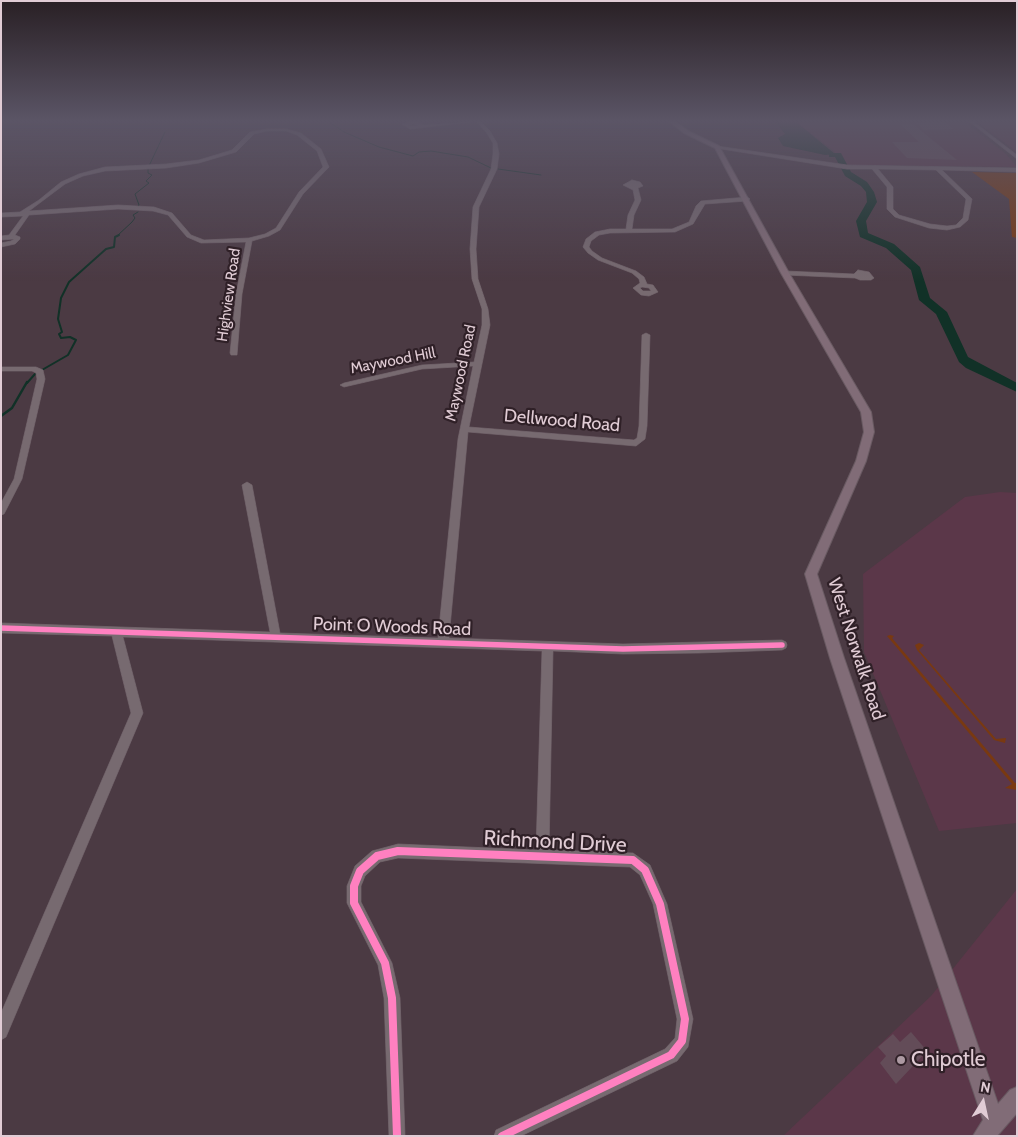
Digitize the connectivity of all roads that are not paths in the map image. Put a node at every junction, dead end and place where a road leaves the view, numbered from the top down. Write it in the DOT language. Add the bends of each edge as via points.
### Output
graph roads {
  1 [pos="82,175"];
  2 [pos="319,175"];
  3 [pos="492,175"];
  4 [pos="733,175"];
  5 [pos="880,175"];
  6 [pos="944,175"];
  7 [pos="635,188"];
  8 [pos="747,199"];
  9 [pos="20,214"];
  10 [pos="28,214"];
  11 [pos="1,215"];
  12 [pos="628,231"];
  13 [pos="11,236"];
  14 [pos="1,238"];
  15 [pos="250,240"];
  16 [pos="1,245"];
  17 [pos="785,273"];
  18 [pos="856,276"];
  19 [pos="644,284"];
  20 [pos="646,335"];
  21 [pos="234,353"];
  22 [pos="477,364"];
  23 [pos="1,369"];
  24 [pos="344,384"];
  25 [pos="464,428"];
  26 [pos="247,485"];
  27 [pos="1,512"];
  28 [pos="1,628"];
  29 [pos="116,631"];
  30 [pos="276,638"];
  31 [pos="443,642"];
  32 [pos="782,645"];
  33 [pos="548,646"];
  34 [pos="542,858"];
  35 [pos="1,1032"];
  36 [pos="1017,1097"];
  37 [pos="988,1129"];
  38 [pos="397,1136"];
  39 [pos="502,1136"];
  1 -- 9 [label="street" via="63,183"];
  2 -- 15 [label="street" via="301,194 278,229"];
  3 -- 22 [label="street, Maywood Road" via="479,199 475,220 473,266 486,318"];
  4 -- 8 [label="main road, West Norwalk Road"];
  5 -- 6 [label="street" via="890,188 890,209 896,216 947,228 958,226 966,219 969,199"];
  7 -- 12 [label="street" via="638,200"];
  8 -- 12 [label="street" via="704,202 698,206 691,223 678,230"];
  8 -- 17 [label="main road, West Norwalk Road"];
  9 -- 10 [label="street"];
  9 -- 11 [label="street"];
  10 -- 13 [label="street"];
  10 -- 15 [label="street" via="138,207 166,211 189,236 203,242"];
  12 -- 19 [label="street" via="597,233 586,246 600,259 634,272"];
  13 -- 14 [label="street"];
  13 -- 16 [label="street" via="17,240"];
  15 -- 21 [label="street, Highview Road" via="239,294"];
  17 -- 18 [label="street"];
  17 -- 37 [label="main road, West Norwalk Road" via="827,339 866,412 870,432 861,461 811,574"];
  20 -- 25 [label="street, Dellwood Road" via="644,426 641,439 636,443"];
  22 -- 24 [label="street, Maywood Hill" via="422,367"];
  22 -- 25 [label="street, Maywood Road"];
  23 -- 27 [label="street" via="39,371 41,379 18,479"];
  25 -- 31 [label="street, Maywood Road"];
  26 -- 30 [label="street"];
  28 -- 29 [label="street, Point O Woods Road"];
  29 -- 30 [label="street, Point O Woods Road"];
  29 -- 35 [label="street" via="137,713"];
  30 -- 31 [label="street, Point O Woods Road"];
  31 -- 33 [label="street, Point O Woods Road"];
  32 -- 33 [label="street, Point O Woods Road" via="699,648"];
  33 -- 34 [label="street, Richmond Drive"];
  34 -- 38 [label="street, Richmond Drive" via="398,851 376,856 367,862 356,878 353,894 356,910 385,963 390,980"];
  34 -- 39 [label="street, Richmond Drive" via="624,859 639,864 645,870 660,904 682,1002 684,1030 682,1041 671,1055"];
  36 -- 37 [label="main road"];
}
